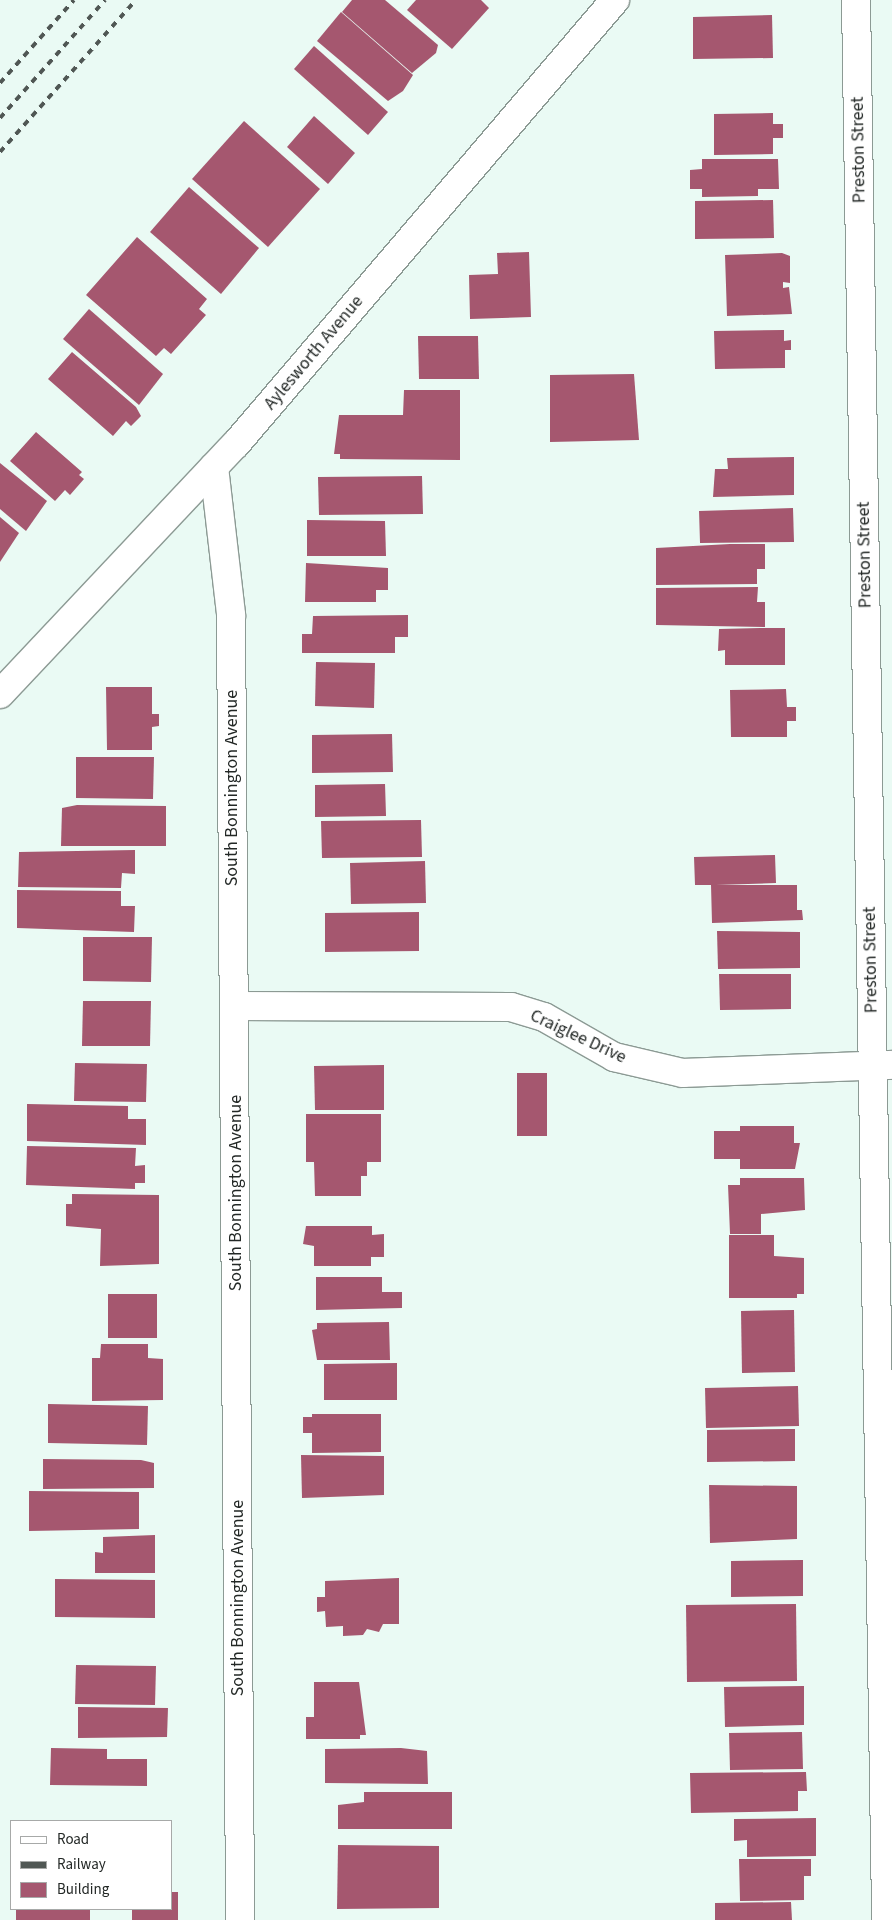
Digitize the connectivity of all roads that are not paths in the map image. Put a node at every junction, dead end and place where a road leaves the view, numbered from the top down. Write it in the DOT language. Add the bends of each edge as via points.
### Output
graph roads {
  1 [pos="615,0"];
  2 [pos="856,0"];
  3 [pos="214,467"];
  4 [pos="0,694"];
  5 [pos="234,1006"];
  6 [pos="884,1065"];
  7 [pos="240,1920"];
  8 [pos="886,1920"];
  1 -- 3 [label="street, Aylesworth Avenue"];
  2 -- 6 [label="street, Preston Street"];
  3 -- 4 [label="street, Aylesworth Avenue"];
  3 -- 5 [label="street, South Bonnington Avenue" via="231,615"];
  5 -- 6 [label="street, Craiglee Drive" via="511,1007 544,1017 614,1057 682,1072"];
  5 -- 7 [label="street, South Bonnington Avenue"];
  6 -- 8 [label="street, Preston Street"];
}
